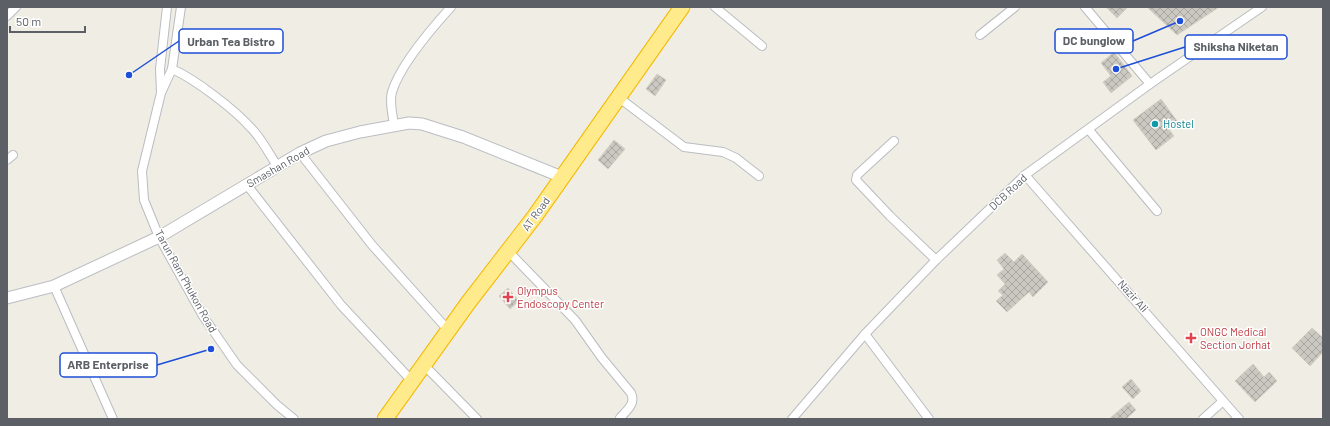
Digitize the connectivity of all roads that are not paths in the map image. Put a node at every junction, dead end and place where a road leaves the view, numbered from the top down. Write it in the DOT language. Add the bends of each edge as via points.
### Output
graph roads {
  1 [pos="16,7"];
  2 [pos="167,7"];
  3 [pos="181,7"];
  4 [pos="451,7"];
  5 [pos="715,7"];
  6 [pos="1015,7"];
  7 [pos="1085,7"];
  8 [pos="1262,7"];
  9 [pos="678,9"];
  10 [pos="7,16"];
  11 [pos="980,35"];
  12 [pos="762,46"];
  13 [pos="172,69"];
  14 [pos="1150,84"];
  15 [pos="161,93"];
  16 [pos="618,97"];
  17 [pos="394,126"];
  18 [pos="1089,130"];
  19 [pos="894,142"];
  20 [pos="300,153"];
  21 [pos="278,167"];
  22 [pos="1025,175"];
  23 [pos="759,176"];
  24 [pos="562,177"];
  25 [pos="247,185"];
  26 [pos="1157,210"];
  27 [pos="159,237"];
  28 [pos="508,251"];
  29 [pos="936,260"];
  30 [pos="54,286"];
  31 [pos="7,298"];
  32 [pos="449,331"];
  33 [pos="865,334"];
  34 [pos="424,365"];
  35 [pos="412,381"];
  36 [pos="1223,401"];
  37 [pos="620,418"];
  38 [pos="113,419"];
  39 [pos="294,419"];
  40 [pos="385,419"];
  41 [pos="477,419"];
  42 [pos="792,419"];
  43 [pos="929,419"];
  44 [pos="1203,419"];
  45 [pos="1239,419"];
  1 -- 10 [label="street"];
  2 -- 15 [label="street, Tarun Ram Phukon Road" via="160,70"];
  3 -- 13 [label="street, Tarun Ram Phukon Road"];
  4 -- 17 [label="street" via="398,78 392,93"];
  5 -- 12 [label="street"];
  6 -- 11 [label="street"];
  7 -- 14 [label="street"];
  8 -- 14 [label="street, DCB Road"];
  9 -- 16 [label="highway, AT Road"];
  13 -- 15 [label="street, Tarun Ram Phukon Road"];
  13 -- 21 [label="street" via="193,80 243,120 260,138"];
  14 -- 18 [label="street, DCB Road"];
  15 -- 27 [label="street, Tarun Ram Phukon Road" via="142,171 144,200"];
  16 -- 23 [label="street" via="684,147 724,152"];
  16 -- 24 [label="highway, AT Road"];
  17 -- 20 [label="street, Smashan Road" via="326,141"];
  17 -- 24 [label="street, Smashan Road" via="422,124 463,137"];
  18 -- 22 [label="street, DCB Road"];
  18 -- 26 [label="street"];
  19 -- 29 [label="street" via="857,175 856,180"];
  20 -- 21 [label="street, Smashan Road"];
  20 -- 32 [label="street" via="372,245"];
  21 -- 25 [label="street, Smashan Road"];
  22 -- 29 [label="street, DCB Road"];
  22 -- 36 [label="street, Nazir Ali"];
  24 -- 28 [label="highway, AT Road"];
  25 -- 27 [label="street, Smashan Road"];
  25 -- 35 [label="street" via="341,305"];
  27 -- 30 [label="street, Smashan Road"];
  27 -- 39 [label="street, Tarun Ram Phukon Road" via="203,316 237,365"];
  28 -- 32 [label="highway, AT Road"];
  28 -- 37 [label="street" via="575,320 631,393 632,404"];
  29 -- 33 [label="street, DCB Road"];
  30 -- 31 [label="street, Smashan Road"];
  30 -- 38 [label="street"];
  32 -- 34 [label="highway, AT Road"];
  33 -- 42 [label="street, DCB Road"];
  33 -- 43 [label="street"];
  34 -- 35 [label="highway, AT Road"];
  34 -- 41 [label="street"];
  35 -- 40 [label="highway, AT Road"];
  36 -- 44 [label="street"];
  36 -- 45 [label="street, Nazir Ali"];
}
